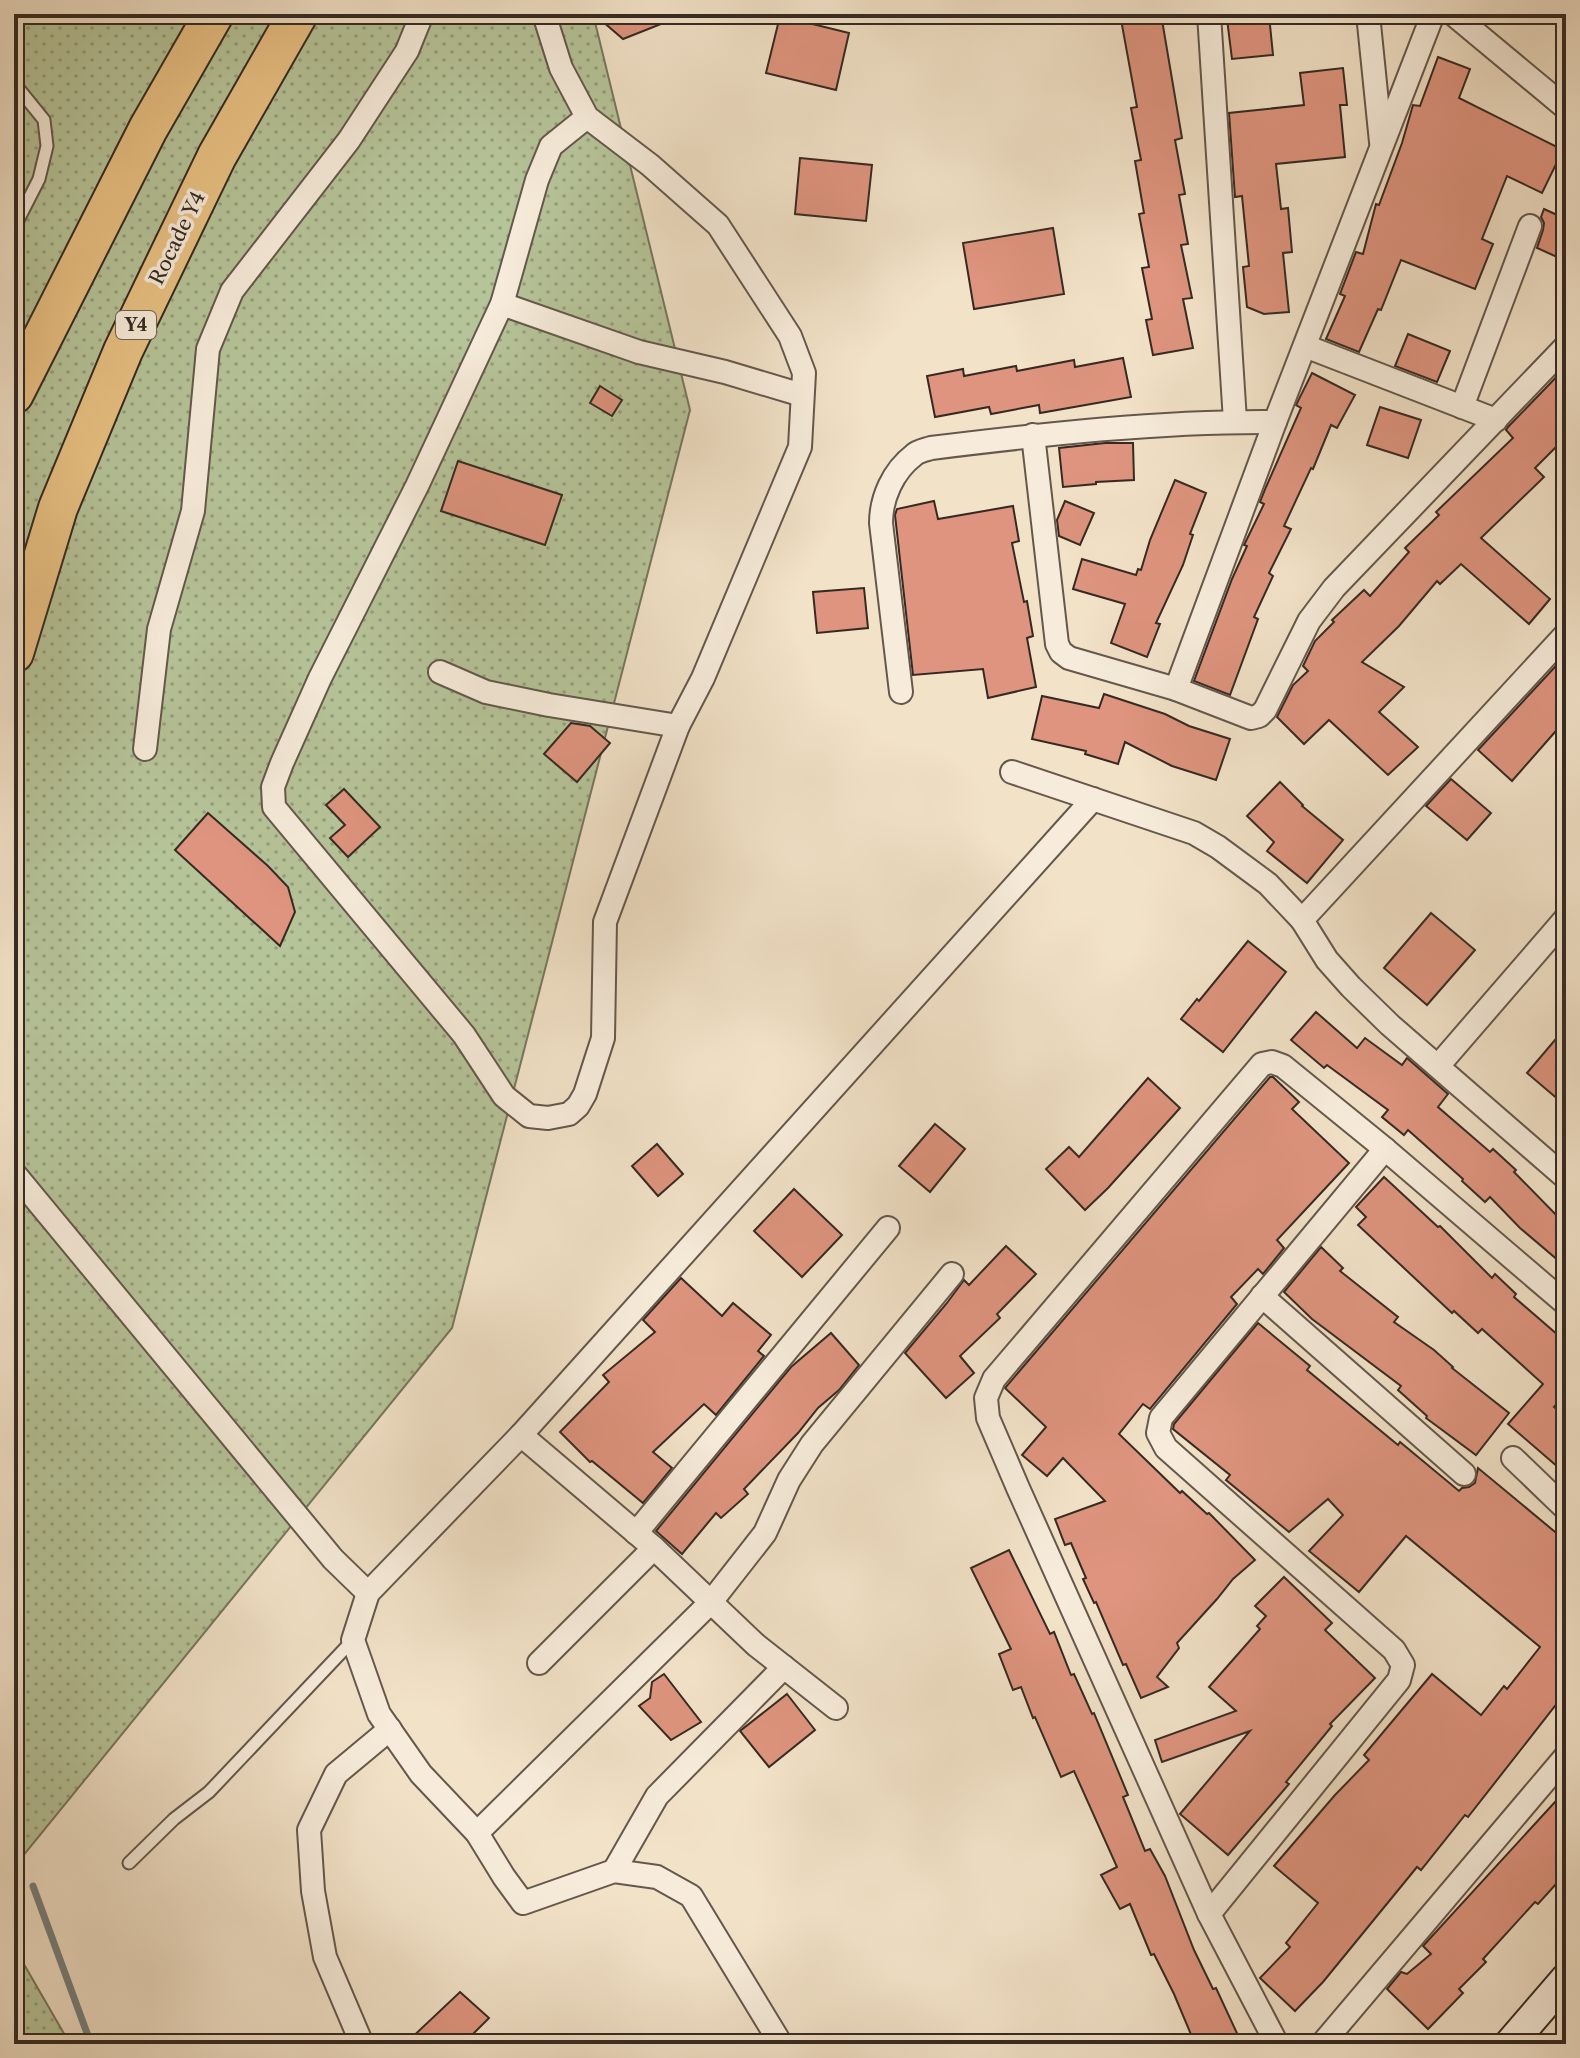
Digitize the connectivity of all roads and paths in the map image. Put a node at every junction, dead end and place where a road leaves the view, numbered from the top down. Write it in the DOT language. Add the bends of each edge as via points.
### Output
graph roads {
  1 [pos="214,14"];
  2 [pos="298,14"];
  3 [pos="422,14"];
  4 [pos="544,14"];
  5 [pos="1209,14"];
  6 [pos="1368,14"];
  7 [pos="1433,14"];
  8 [pos="1453,14"];
  9 [pos="14,83"];
  10 [pos="1566,108"];
  11 [pos="587,117"];
  12 [pos="1382,147"];
  13 [pos="1530,226"];
  14 [pos="14,228"];
  15 [pos="502,304"];
  16 [pos="1305,346"];
  17 [pos="1566,346"];
  18 [pos="14,394"];
  19 [pos="802,395"];
  20 [pos="1462,407"];
  21 [pos="1496,420"];
  22 [pos="1235,421"];
  23 [pos="1275,422"];
  24 [pos="1033,435"];
  25 [pos="1566,634"];
  26 [pos="14,653"];
  27 [pos="440,672"];
  28 [pos="1176,689"];
  29 [pos="901,692"];
  30 [pos="678,726"];
  31 [pos="145,749"];
  32 [pos="1012,772"];
  33 [pos="1093,799"];
  34 [pos="1566,918"];
  35 [pos="1302,920"];
  36 [pos="1438,1066"];
  37 [pos="1385,1149"];
  38 [pos="14,1173"];
  39 [pos="1566,1178"];
  40 [pos="888,1228"];
  41 [pos="952,1274"];
  42 [pos="1262,1296"];
  43 [pos="1566,1304"];
  44 [pos="521,1435"];
  45 [pos="1513,1458"];
  46 [pos="1464,1474"];
  47 [pos="1566,1509"];
  48 [pos="636,1533"];
  49 [pos="654,1548"];
  50 [pos="368,1593"];
  51 [pos="711,1602"];
  52 [pos="353,1640"];
  53 [pos="539,1663"];
  54 [pos="784,1667"];
  55 [pos="836,1708"];
  56 [pos="390,1729"];
  57 [pos="1566,1756"];
  58 [pos="477,1833"];
  59 [pos="129,1863"];
  60 [pos="614,1871"];
  61 [pos="1209,1914"];
  62 [pos="1566,1979"];
  63 [pos="362,2044"];
  64 [pos="781,2044"];
  65 [pos="1277,2044"];
  66 [pos="1322,2044"];
  67 [pos="1510,2044"];
  1 -- 18 [label="highway" via="148,129"];
  2 -- 26 [label="highway, Rocade Y4 / Y4" via="217,156 123,351 58,508"];
  3 -- 31 [label="street" via="407,51 349,140 232,291 208,349 193,511 159,629"];
  4 -- 11 [label="street" via="561,68"];
  5 -- 22 [label="street"];
  6 -- 12 [label="street"];
  7 -- 12 [label="street"];
  8 -- 10 [label="street"];
  9 -- 14 [label="lane" via="44,120 47,146 39,179"];
  11 -- 15 [label="street" via="551,146"];
  11 -- 19 [label="street" via="718,225 790,336 804,373"];
  12 -- 16 [label="street"];
  13 -- 20 [label="street"];
  15 -- 19 [label="street" via="639,352"];
  15 -- 30 [label="street" via="320,678 273,787 274,807 464,1035 504,1096 529,1116 569,1114 585,1094 603,1038 605,922"];
  16 -- 20 [label="street"];
  16 -- 23 [label="street"];
  17 -- 21 [label="street"];
  19 -- 30 [label="street" via="800,447"];
  20 -- 21 [label="street"];
  21 -- 28 [label="street" via="1321,604 1259,716 1251,718"];
  22 -- 23 [label="street"];
  22 -- 24 [label="street"];
  23 -- 28 [label="street"];
  24 -- 28 [label="street" via="1061,652"];
  24 -- 29 [label="street" via="915,453 886,492 881,523"];
  25 -- 35 [label="street"];
  27 -- 30 [label="street" via="486,692"];
  32 -- 33 [label="street"];
  33 -- 35 [label="street" via="1194,833 1268,884"];
  33 -- 44 [label="street"];
  34 -- 36 [label="street"];
  35 -- 36 [label="street" via="1351,987"];
  36 -- 39 [label="street"];
  37 -- 42 [label="street"];
  37 -- 43 [label="street"];
  37 -- 61 [label="street" via="1283,1066 1262,1064 994,1379 986,1398 988,1418 1018,1488"];
  38 -- 50 [label="street" via="333,1559"];
  40 -- 48 [label="street"];
  41 -- 51 [label="street" via="812,1444 765,1533"];
  42 -- 46 [label="street"];
  42 -- 61 [label="street" via="1161,1418 1158,1433 1166,1448 1394,1650 1403,1665 1399,1680"];
  44 -- 48 [label="street"];
  44 -- 50 [label="street"];
  45 -- 47 [label="street"];
  48 -- 49 [label="street"];
  49 -- 51 [label="street"];
  49 -- 53 [label="street"];
  50 -- 52 [label="street"];
  51 -- 54 [label="street"];
  51 -- 58 [label="street"];
  52 -- 56 [label="street" via="379,1714"];
  52 -- 59 [label="lane" via="209,1792"];
  54 -- 55 [label="street"];
  54 -- 60 [label="street" via="657,1796"];
  56 -- 58 [label="street" via="421,1774"];
  56 -- 63 [label="street" via="336,1774 309,1830 325,1957"];
  57 -- 66 [label="street"];
  58 -- 60 [label="street" via="523,1903"];
  60 -- 64 [label="street" via="657,1877 691,1896"];
  61 -- 65 [label="street"];
  62 -- 67 [label="main road"];
}
